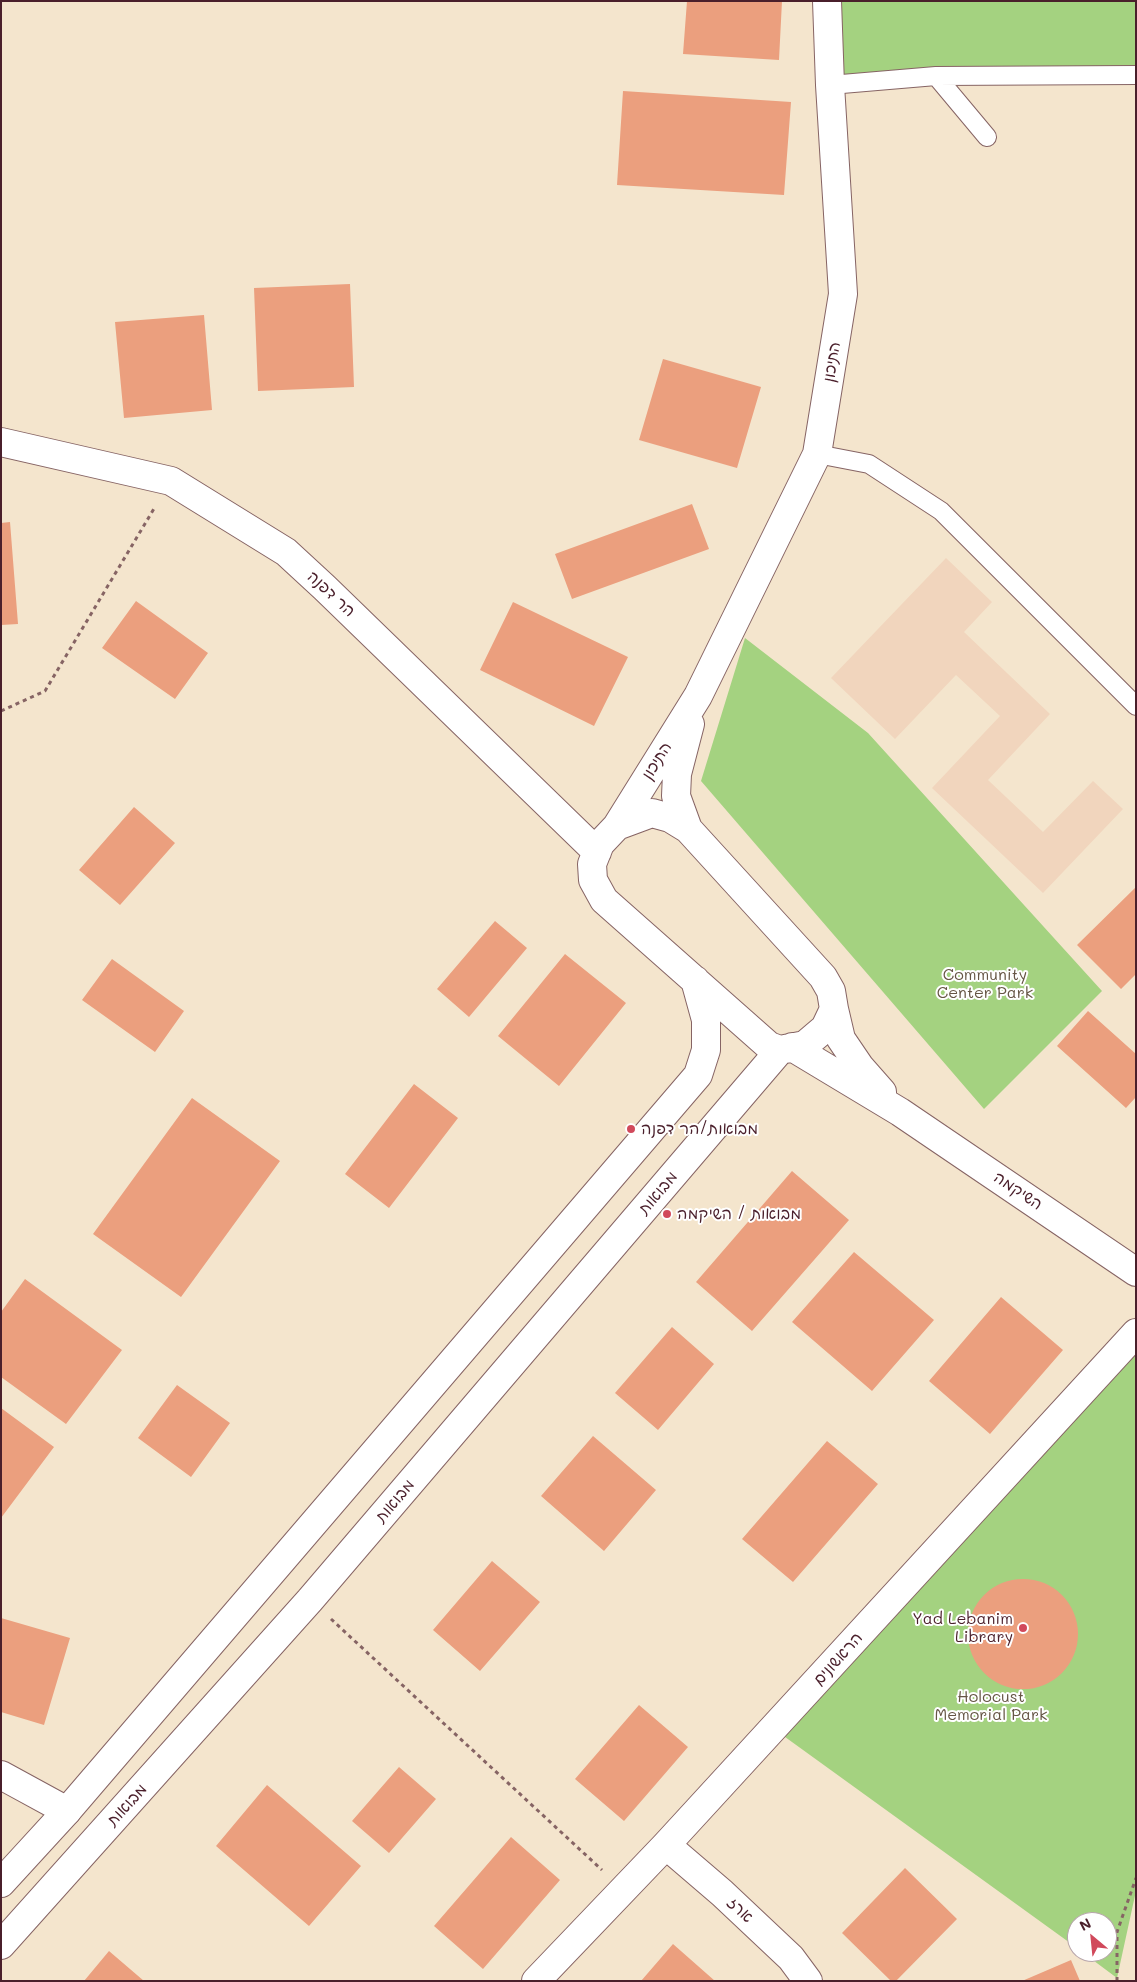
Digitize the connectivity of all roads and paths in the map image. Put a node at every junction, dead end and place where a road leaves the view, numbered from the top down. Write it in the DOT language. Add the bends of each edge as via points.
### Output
graph roads {
  1 [pos="827,1"];
  2 [pos="1136,75"];
  3 [pos="936,76"];
  4 [pos="830,85"];
  5 [pos="987,137"];
  6 [pos="1,442"];
  7 [pos="817,454"];
  8 [pos="171,481"];
  9 [pos="698,696"];
  10 [pos="1136,706"];
  11 [pos="1,711"];
  12 [pos="617,826"];
  13 [pos="688,828"];
  14 [pos="597,852"];
  15 [pos="695,980"];
  16 [pos="834,1009"];
  17 [pos="786,1048"];
  18 [pos="900,1112"];
  19 [pos="1134,1264"];
  20 [pos="1136,1333"];
  21 [pos="310,1600"];
  22 [pos="1,1775"];
  23 [pos="67,1811"];
  24 [pos="666,1846"];
  25 [pos="1136,1878"];
  26 [pos="1,1883"];
  27 [pos="624,1890"];
  28 [pos="1,1945"];
  29 [pos="536,1981"];
  30 [pos="808,1981"];
  31 [pos="1117,1981"];
  1 -- 4 [label="street, התיכון"];
  2 -- 3 [label="lane"];
  3 -- 4 [label="lane"];
  3 -- 5 [label="lane"];
  4 -- 7 [label="street, התיכון" via="843,294"];
  6 -- 8 [label="street, הר דפנה"];
  7 -- 9 [label="street, התיכון"];
  7 -- 10 [label="lane" via="870,464 942,511"];
  8 -- 11 [label="path" via="45,690"];
  8 -- 14 [label="street, הר דפנה" via="286,552"];
  9 -- 12 [label="street, התיכון"];
  9 -- 13 [label="street, התיכון" via="677,774 676,796"];
  12 -- 13 [label="street" via="652,813"];
  12 -- 14 [label="street, התיכון"];
  13 -- 16 [label="street, השיקמה" via="824,977 831,991"];
  14 -- 15 [label="street, השיקמה" via="592,864 593,880 604,900"];
  15 -- 17 [label="street, השיקמה" via="770,1046"];
  15 -- 23 [label="street" via="706,1020 706,1050 698,1075"];
  16 -- 17 [label="street" via="825,1028 805,1044"];
  16 -- 18 [label="street, השיקמה" via="841,1038 860,1067"];
  17 -- 18 [label="street, השיקמה"];
  17 -- 21 [label="street, מבואות"];
  18 -- 19 [label="street, השיקמה"];
  20 -- 24 [label="street, הראשונים"];
  21 -- 27 [label="path"];
  21 -- 28 [label="street, מבואות"];
  22 -- 23 [label="street"];
  23 -- 26 [label="street"];
  24 -- 27 [label="street, הראשונים"];
  24 -- 30 [label="street, ארז" via="722,1893 784,1952"];
  25 -- 31 [label="path" via="1117,1932"];
  27 -- 29 [label="street, הראשונים"];
}
